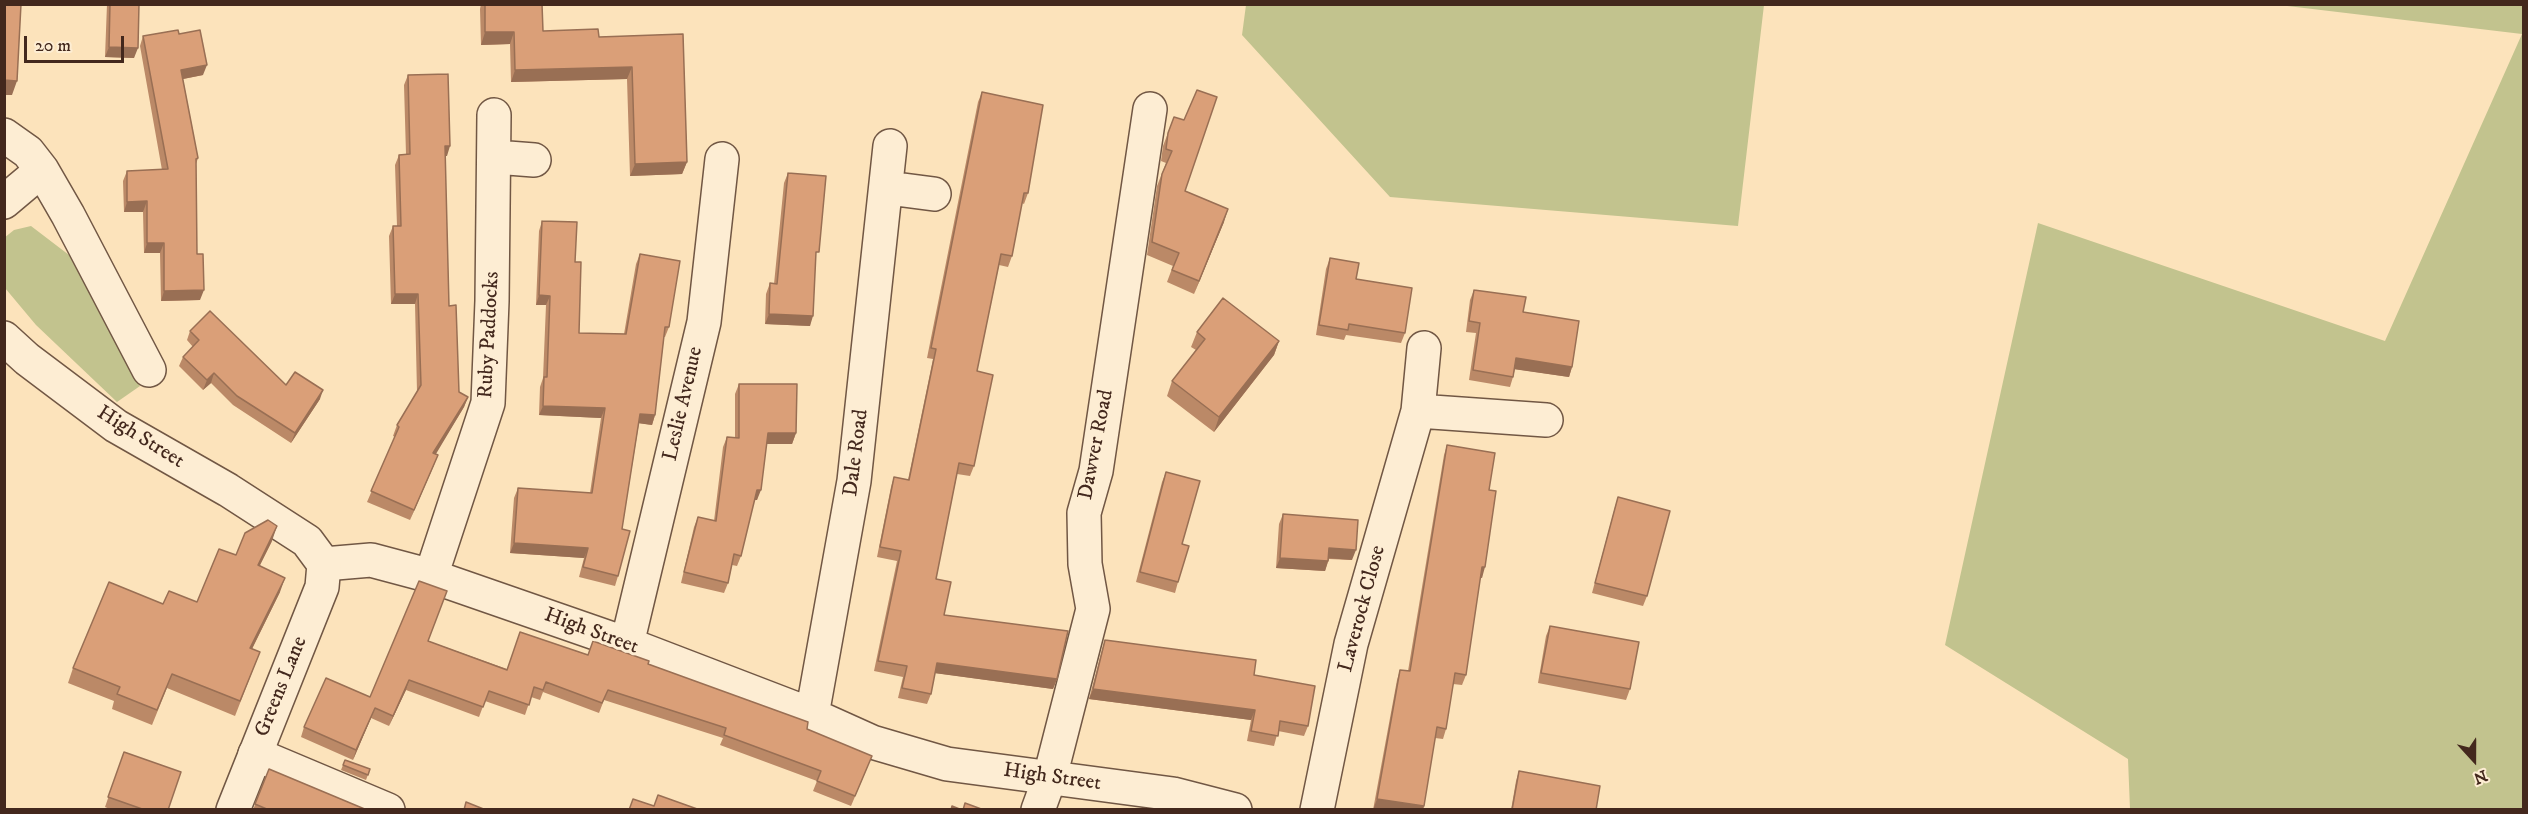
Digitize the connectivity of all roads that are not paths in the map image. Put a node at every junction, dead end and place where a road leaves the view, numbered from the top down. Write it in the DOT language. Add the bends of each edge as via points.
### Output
graph roads {
  1 [pos="1150,109"];
  2 [pos="494,115"];
  3 [pos="4,135"];
  4 [pos="890,146"];
  5 [pos="495,157"];
  6 [pos="722,159"];
  7 [pos="534,160"];
  8 [pos="42,170"];
  9 [pos="888,188"];
  10 [pos="934,194"];
  11 [pos="4,202"];
  12 [pos="4,338"];
  13 [pos="1424,348"];
  14 [pos="149,370"];
  15 [pos="1418,411"];
  16 [pos="1546,420"];
  17 [pos="324,564"];
  18 [pos="431,576"];
  19 [pos="627,645"];
  20 [pos="812,715"];
  21 [pos="255,754"];
  22 [pos="1050,777"];
  23 [pos="233,810"];
  24 [pos="388,810"];
  25 [pos="1038,810"];
  26 [pos="1235,810"];
  27 [pos="1317,810"];
  1 -- 22 [label="street, Dawver Road" via="1096,471 1083,513 1085,564 1094,609"];
  2 -- 5 [label="street, Ruby Paddocks"];
  3 -- 8 [label="street" via="28,152"];
  4 -- 9 [label="street, Dale Road"];
  5 -- 7 [label="street"];
  5 -- 18 [label="street, Ruby Paddocks" via="488,403"];
  6 -- 19 [label="street, Leslie Avenue" via="704,322"];
  8 -- 11 [label="street"];
  8 -- 14 [label="street"];
  9 -- 10 [label="street"];
  9 -- 20 [label="street, Dale Road" via="854,481"];
  12 -- 17 [label="street, High Street" via="116,426 307,541"];
  13 -- 15 [label="street, Laverock Close"];
  15 -- 16 [label="street"];
  15 -- 27 [label="street, Laverock Close" via="1351,644"];
  17 -- 18 [label="street, High Street" via="371,560"];
  17 -- 21 [label="street, Greens Lane" via="322,587"];
  18 -- 19 [label="street, High Street"];
  19 -- 20 [label="street, High Street"];
  20 -- 22 [label="street, High Street" via="872,742 947,764"];
  21 -- 23 [label="street, Greens Lane"];
  21 -- 24 [label="street"];
  22 -- 25 [label="street, Dawver Road"];
  22 -- 26 [label="street, High Street" via="1173,794"];
}
